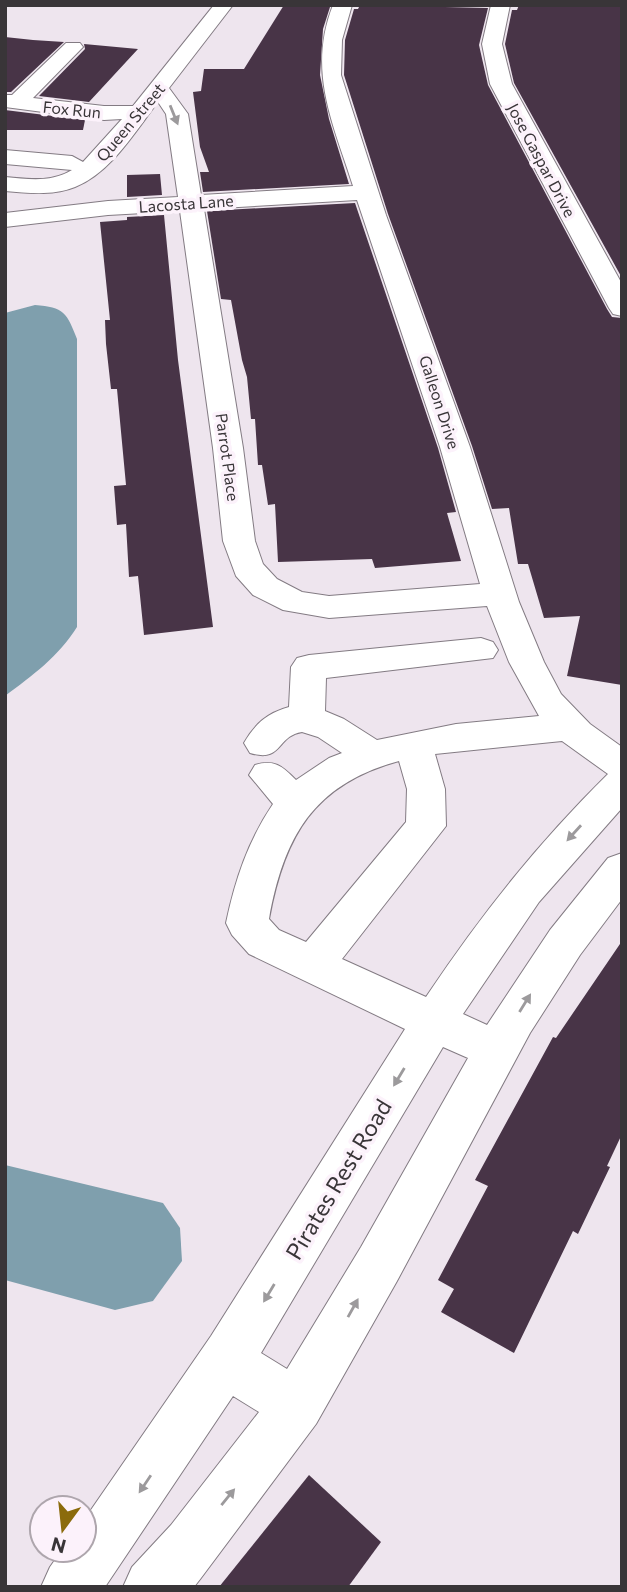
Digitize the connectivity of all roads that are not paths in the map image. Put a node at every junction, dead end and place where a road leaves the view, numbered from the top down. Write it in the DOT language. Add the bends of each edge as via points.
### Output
graph roads {
  1 [pos="225,5"];
  2 [pos="343,5"];
  3 [pos="501,5"];
  4 [pos="73,47"];
  5 [pos="159,88"];
  6 [pos="11,101"];
  7 [pos="140,112"];
  8 [pos="5,157"];
  9 [pos="101,158"];
  10 [pos="5,184"];
  11 [pos="367,192"];
  12 [pos="189,202"];
  13 [pos="5,220"];
  14 [pos="622,308"];
  15 [pos="500,594"];
  16 [pos="481,650"];
  17 [pos="306,720"];
  18 [pos="569,727"];
  19 [pos="413,744"];
  20 [pos="372,755"];
  21 [pos="622,765"];
  22 [pos="622,784"];
  23 [pos="296,804"];
  24 [pos="622,869"];
  25 [pos="313,964"];
  26 [pos="433,1021"];
  27 [pos="495,1050"];
  28 [pos="226,1362"];
  29 [pos="297,1405"];
  30 [pos="70,1587"];
  31 [pos="152,1587"];
  1 -- 5 [label="street, Queen Street"];
  2 -- 11 [label="street, Galleon Drive" via="333,33 331,75"];
  3 -- 14 [label="street, Jose Gaspar Drive" via="491,43 501,84"];
  4 -- 6 [label="street"];
  5 -- 7 [label="street, Queen Street"];
  5 -- 12 [label="street, Parrot Place, one-way" via="177,114"];
  6 -- 7 [label="street, Fox Run" via="104,113"];
  7 -- 9 [label="street, Queen Street"];
  8 -- 9 [label="street" via="66,163"];
  9 -- 10 [label="street, Queen Street" via="68,183 41,187"];
  11 -- 12 [label="street, Lacosta Lane"];
  11 -- 15 [label="street, Galleon Drive" via="434,383"];
  12 -- 13 [label="street, Lacosta Lane"];
  12 -- 15 [label="street, Parrot Place" via="239,541 248,568 265,587 295,602 329,607"];
  15 -- 18 [label="street, Galleon Drive" via="542,692"];
  16 -- 17 [label="street" via="309,667"];
  17 -- 20 [label="street" via="331,725"];
  17 -- 23 [label="street" via="285,722 270,731 266,759"];
  18 -- 19 [label="street"];
  18 -- 21 [label="street, Galleon Drive"];
  19 -- 20 [label="street"];
  19 -- 25 [label="street" via="426,789 426,826"];
  20 -- 23 [label="street" via="315,784"];
  22 -- 26 [label="street, Pirates Rest Road, one-way" via="513,905"];
  23 -- 25 [label="street" via="271,841 253,889 247,923 264,942"];
  27 -- 24 [label="street, one-way" via="555,956"];
  25 -- 26 [label="street"];
  26 -- 27 [label="street"];
  26 -- 28 [label="street, Pirates Rest Road, one-way"];
  29 -- 27 [label="street, one-way"];
  28 -- 29 [label="street"];
  28 -- 30 [label="street, Pirates Rest Road, one-way" via="136,1498"];
  31 -- 29 [label="street, one-way" via="262,1455"];
}
